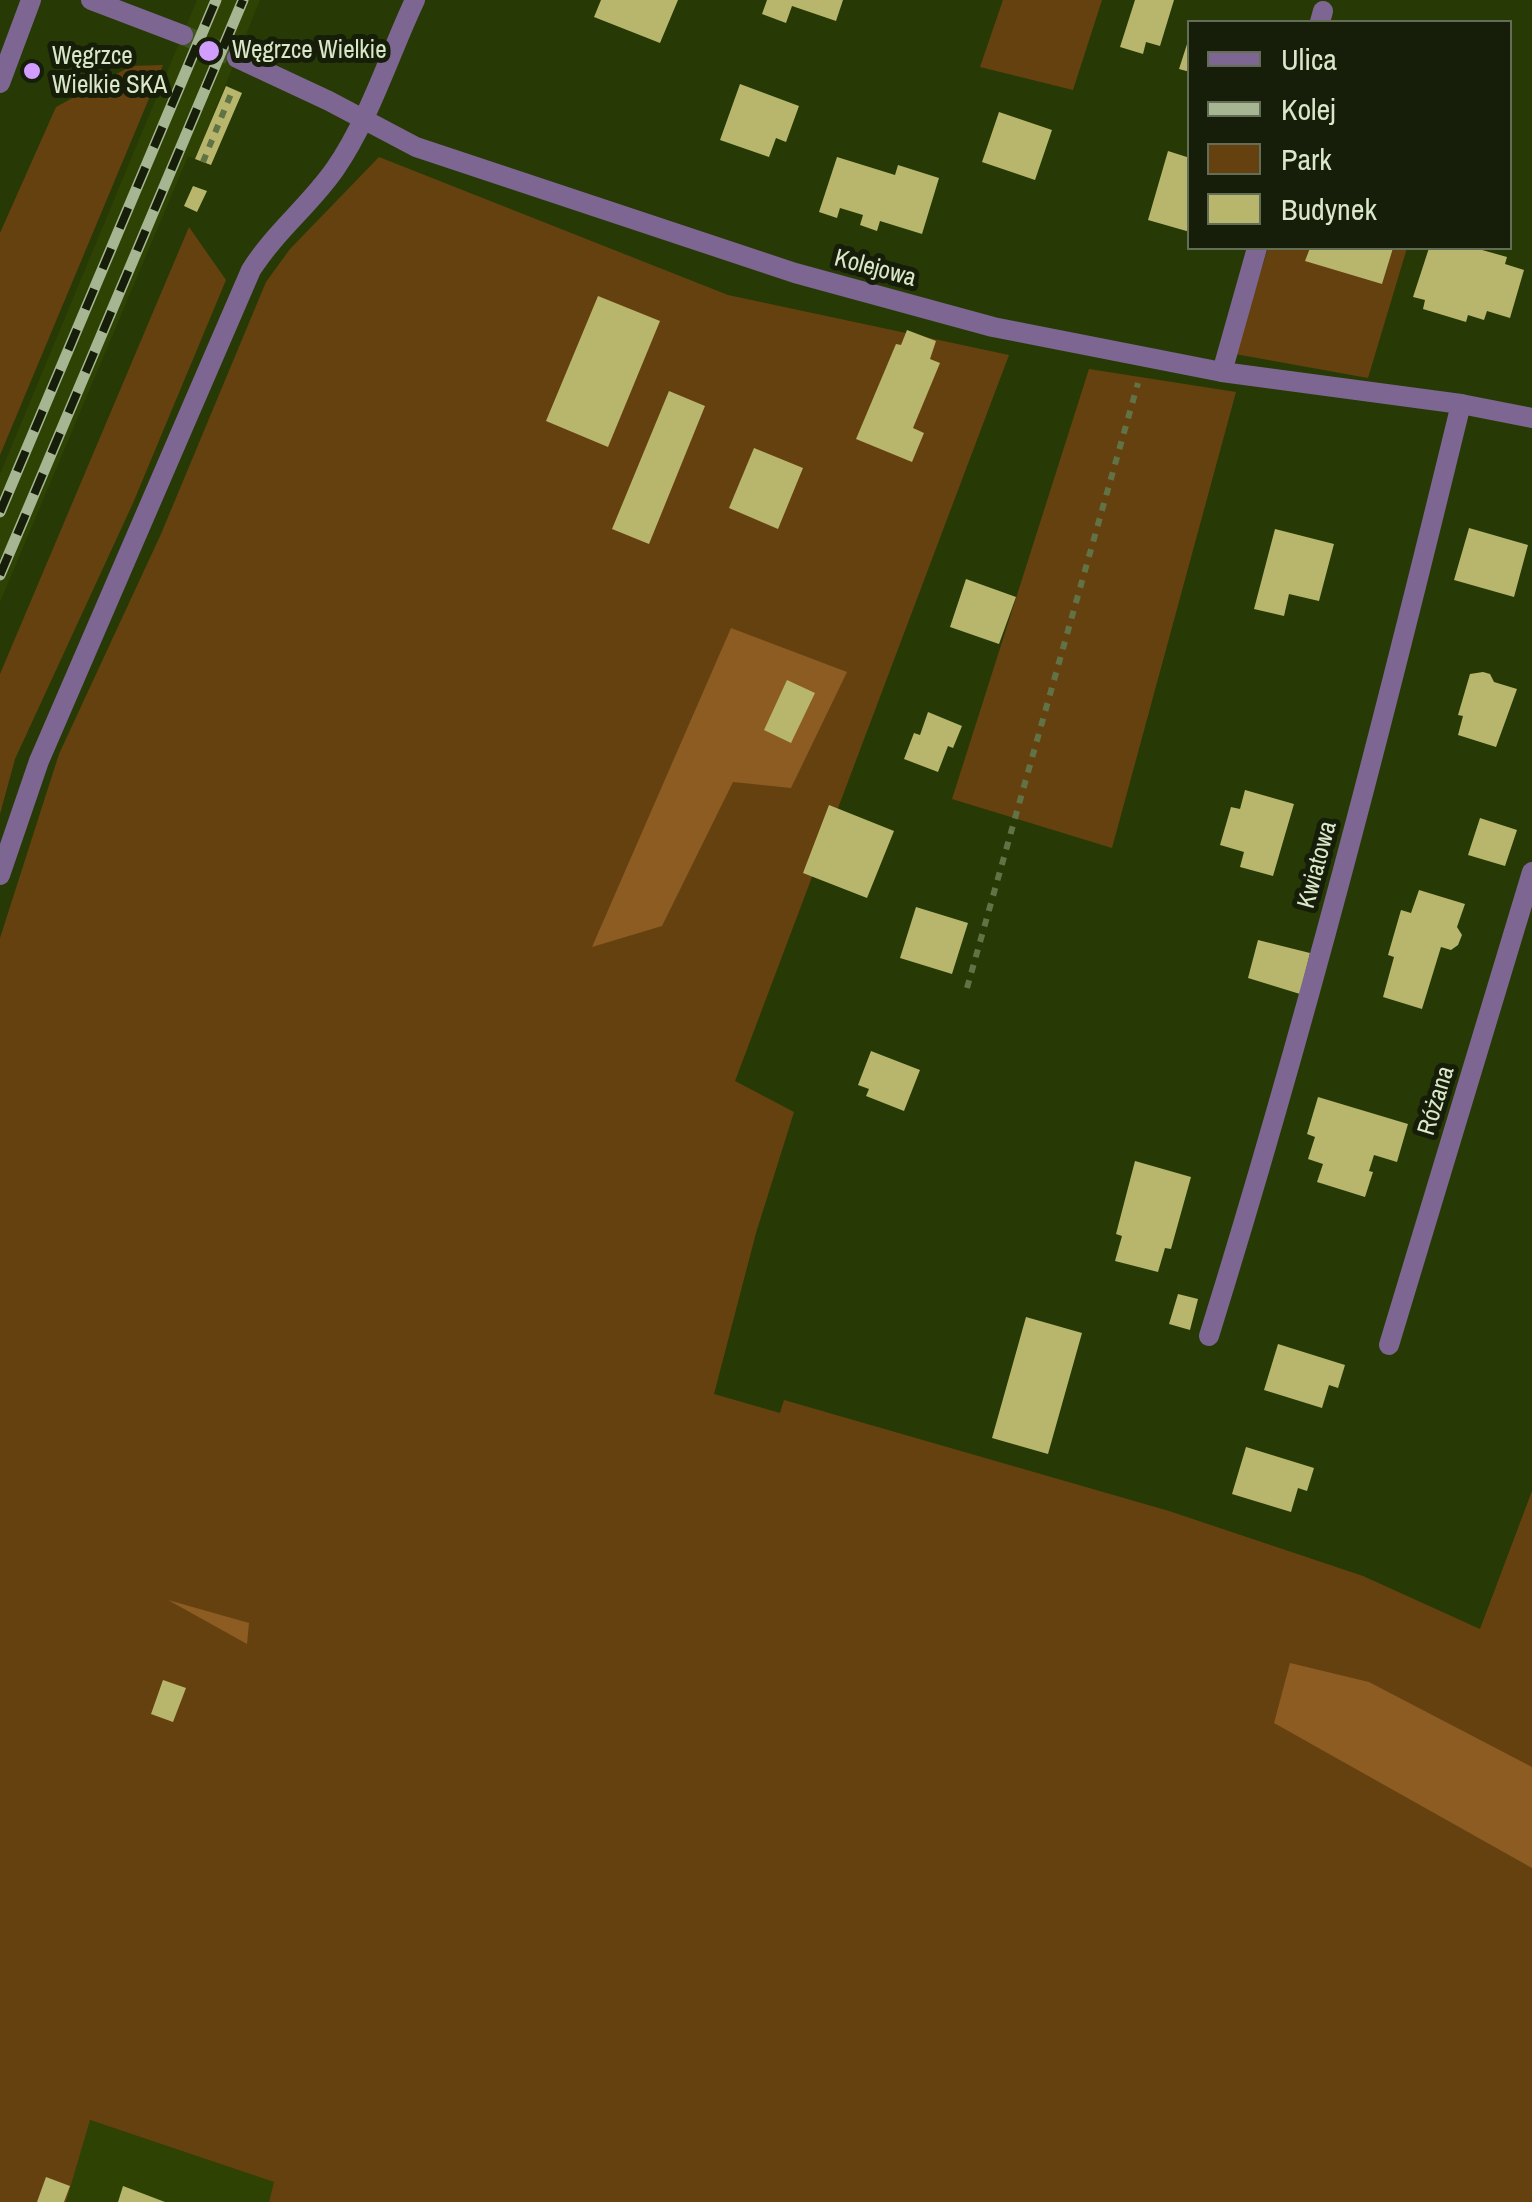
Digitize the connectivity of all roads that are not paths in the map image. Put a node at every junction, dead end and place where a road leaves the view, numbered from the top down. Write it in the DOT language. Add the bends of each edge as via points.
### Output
graph roads {
  1 [pos="31,0"];
  2 [pos="91,0"];
  3 [pos="415,0"];
  4 [pos="183,35"];
  5 [pos="237,58"];
  6 [pos="0,83"];
  7 [pos="362,120"];
  8 [pos="1255,250"];
  9 [pos="1222,372"];
  10 [pos="1462,404"];
  11 [pos="1532,418"];
  12 [pos="1532,872"];
  13 [pos="0,875"];
  14 [pos="1209,1336"];
  15 [pos="1389,1345"];
  1 -- 6 [label="street"];
  2 -- 4 [label="street"];
  3 -- 7 [label="street"];
  5 -- 7 [label="street, Kolejowa"];
  7 -- 9 [label="street, Kolejowa" via="416,148 795,273 993,328"];
  7 -- 13 [label="street" via="329,178 251,270 39,761"];
  8 -- 9 [label="street"];
  9 -- 10 [label="street, Kolejowa"];
  10 -- 11 [label="street, Kolejowa"];
  10 -- 14 [label="street, Kwiatowa" via="1292,1061"];
  12 -- 15 [label="street, Różana"];
}
